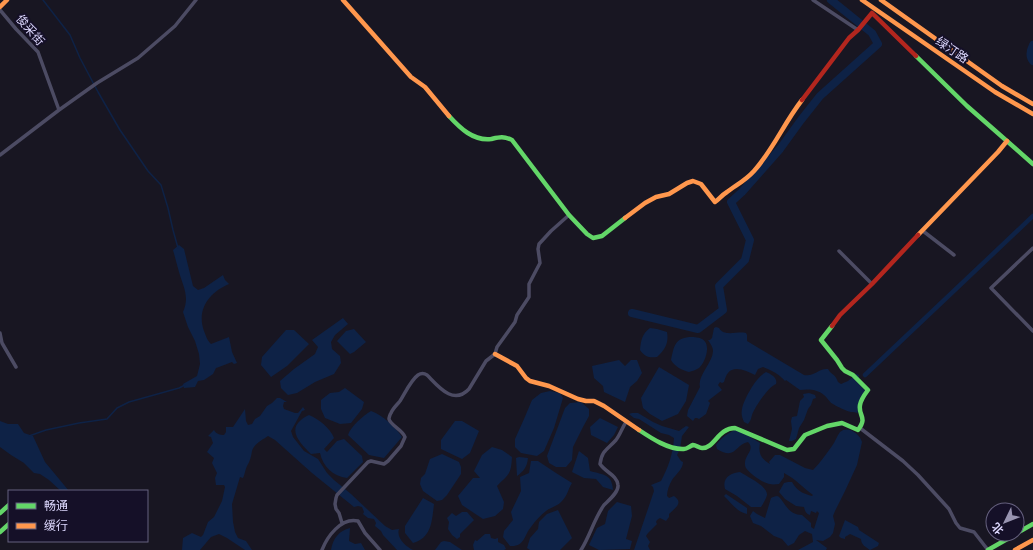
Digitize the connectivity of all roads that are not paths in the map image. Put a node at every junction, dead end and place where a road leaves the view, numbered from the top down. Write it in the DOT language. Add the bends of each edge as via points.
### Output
graph roads {
  1 [pos="7,0"];
  2 [pos="196,0"];
  3 [pos="343,0"];
  4 [pos="813,0"];
  5 [pos="862,0"];
  6 [pos="881,0"];
  7 [pos="0,7"];
  8 [pos="0,10"];
  9 [pos="859,28"];
  10 [pos="1033,104"];
  11 [pos="59,110"];
  12 [pos="1033,114"];
  13 [pos="1007,141"];
  14 [pos="0,155"];
  15 [pos="1033,164"];
  16 [pos="569,215"];
  17 [pos="923,230"];
  18 [pos="1033,248"];
  19 [pos="839,251"];
  20 [pos="954,255"];
  21 [pos="872,284"];
  22 [pos="1033,331"];
  23 [pos="0,333"];
  24 [pos="495,354"];
  25 [pos="16,366"];
  26 [pos="626,422"];
  27 [pos="860,428"];
  28 [pos="8,506"];
  29 [pos="0,513"];
  30 [pos="342,523"];
  31 [pos="8,525"];
  32 [pos="0,532"];
  33 [pos="1033,540"];
  34 [pos="1002,542"];
  35 [pos="322,550"];
  36 [pos="380,550"];
  37 [pos="581,550"];
  38 [pos="988,550"];
  39 [pos="1016,550"];
  1 -- 7 [label="street"];
  2 -- 11 [label="street" via="175,26 138,58"];
  3 -- 16 [label="street" via="463,130 482,139 506,137 512,140"];
  4 -- 9 [label="street"];
  5 -- 12 [label="street, 绿汀路" via="995,92"];
  6 -- 10 [label="street, 绿汀路" via="1002,86"];
  8 -- 11 [label="street, 俊采街" via="38,52"];
  9 -- 13 [label="street" via="872,14"];
  9 -- 16 [label="street" via="796,107 753,172 715,202 701,184 687,183 669,194 645,203 597,238 592,238"];
  11 -- 14 [label="street"];
  13 -- 15 [label="street"];
  13 -- 17 [label="street"];
  16 -- 24 [label="street" via="539,244 540,263 529,284 530,297"];
  17 -- 20 [label="street"];
  17 -- 21 [label="street"];
  18 -- 22 [label="street" via="991,288"];
  19 -- 21 [label="street"];
  21 -- 27 [label="street" via="840,315 821,340 842,368 868,390 860,405 863,422"];
  23 -- 25 [label="street" via="2,343"];
  24 -- 26 [label="street" via="517,366 530,381 586,401 594,401"];
  24 -- 30 [label="street" via="481,367 469,389 454,396 445,392 424,373 417,375 389,418 406,437 404,442 388,462 368,462 337,495 335,504"];
  26 -- 27 [label="street" via="666,445 685,449 693,445 707,447 730,428 791,450 805,435 827,426 842,423 858,430"];
  26 -- 37 [label="street" via="616,439 605,450 600,464 615,477 618,489 604,505"];
  27 -- 38 [label="street" via="918,474 949,509 960,528 974,532"];
  28 -- 29 [label="street"];
  30 -- 35 [label="street"];
  30 -- 36 [label="street" via="358,521"];
  31 -- 32 [label="street"];
  33 -- 39 [label="street"];
  34 -- 38 [label="street"];
}
